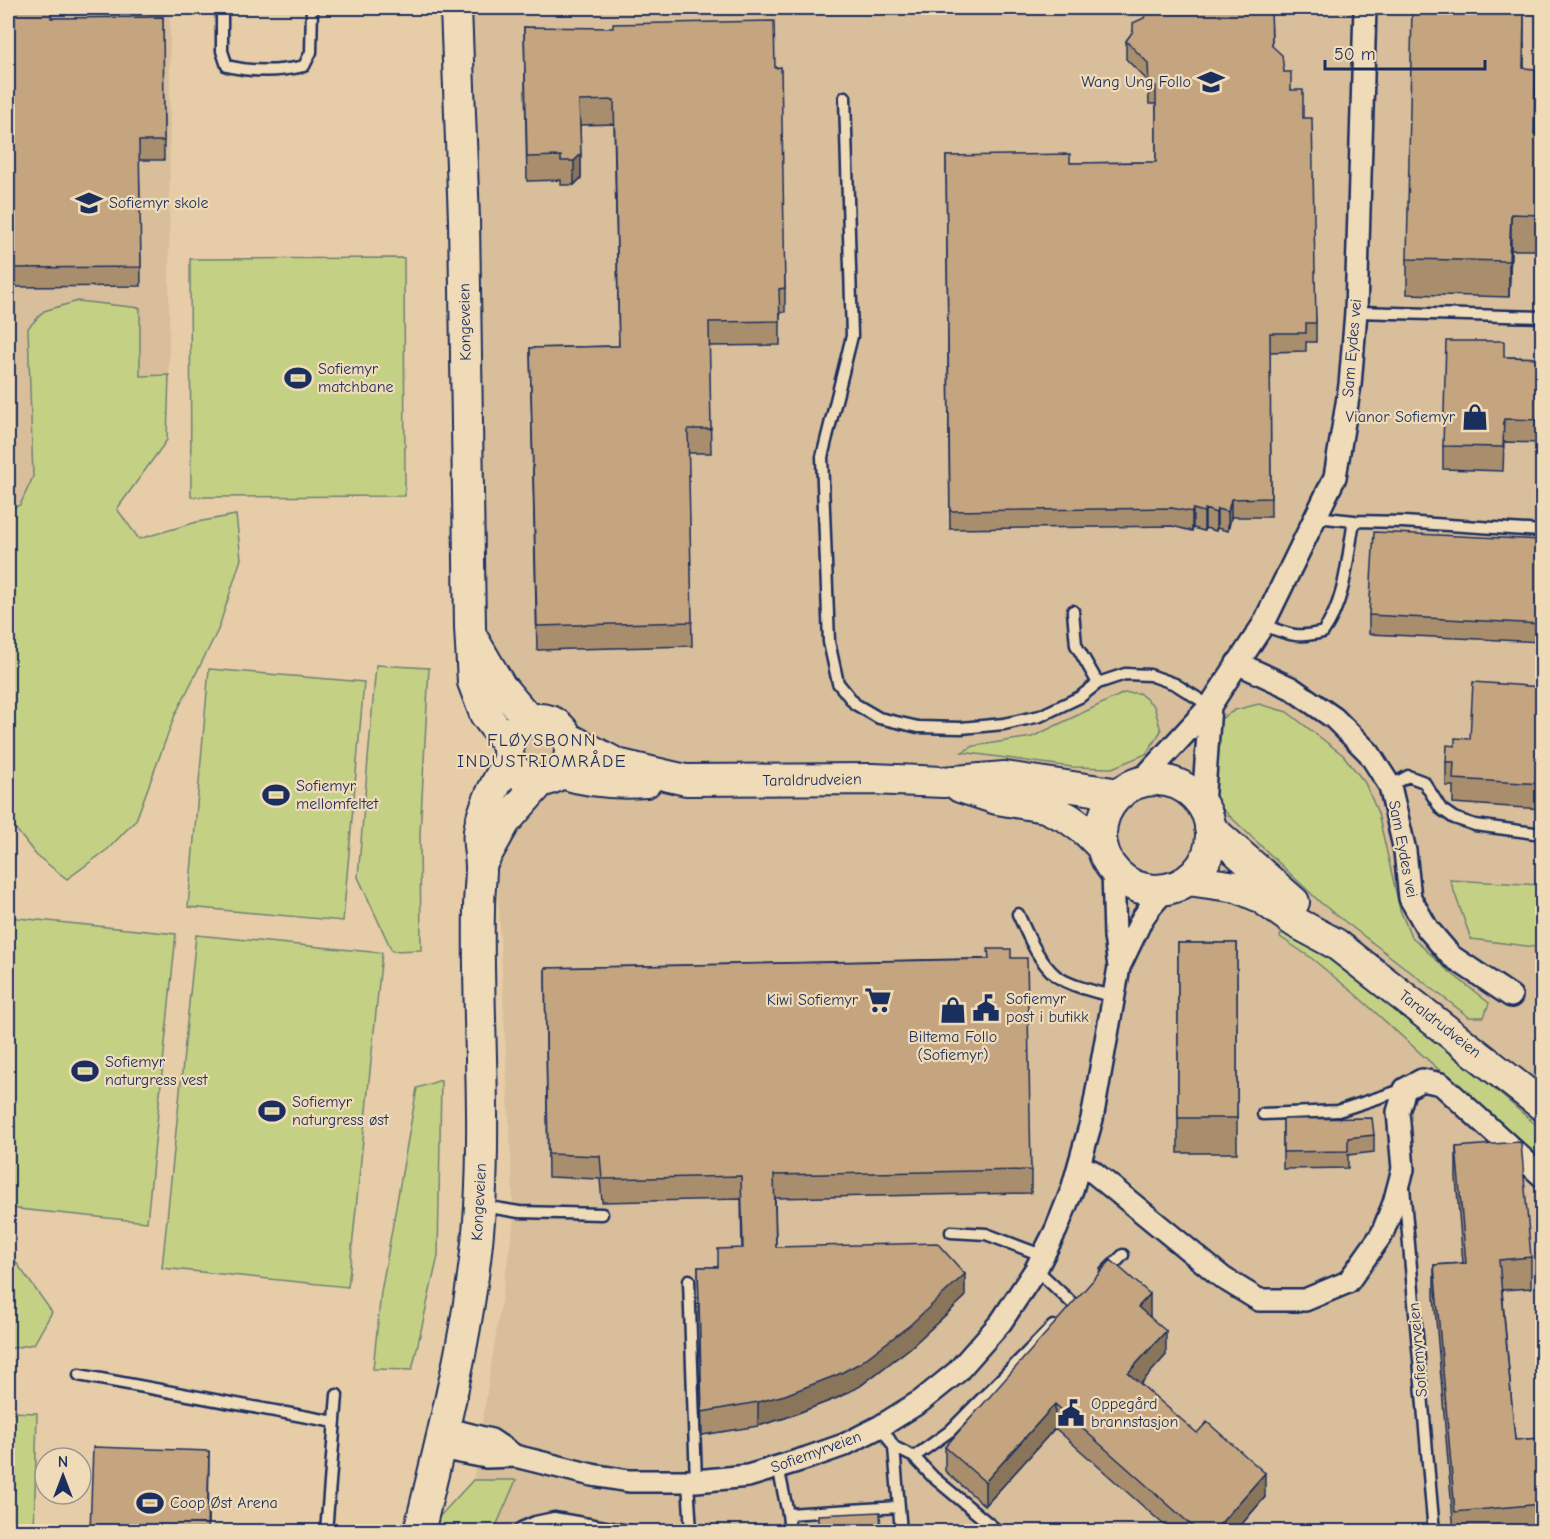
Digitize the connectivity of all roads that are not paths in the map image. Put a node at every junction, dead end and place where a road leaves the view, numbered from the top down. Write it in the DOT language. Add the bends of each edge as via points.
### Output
graph roads {
  1 [pos="222,8"];
  2 [pos="312,8"];
  3 [pos="456,8"];
  4 [pos="1365,8"];
  5 [pos="845,97"];
  6 [pos="1356,312"];
  7 [pos="1542,317"];
  8 [pos="1316,517"];
  9 [pos="1354,521"];
  10 [pos="1542,531"];
  11 [pos="1073,611"];
  12 [pos="1263,625"];
  13 [pos="471,636"];
  14 [pos="1237,663"];
  15 [pos="1098,683"];
  16 [pos="1210,706"];
  17 [pos="529,720"];
  18 [pos="568,738"];
  19 [pos="509,753"];
  20 [pos="551,777"];
  21 [pos="682,780"];
  22 [pos="943,782"];
  23 [pos="1390,786"];
  24 [pos="1130,788"];
  25 [pos="1207,817"];
  26 [pos="1542,834"];
  27 [pos="1108,859"];
  28 [pos="481,866"];
  29 [pos="1177,884"];
  30 [pos="1018,914"];
  31 [pos="1336,944"];
  32 [pos="1119,967"];
  33 [pos="1113,996"];
  34 [pos="1511,996"];
  35 [pos="1405,1089"];
  36 [pos="1542,1105"];
  37 [pos="1263,1114"];
  38 [pos="1079,1166"];
  39 [pos="1403,1169"];
  40 [pos="1542,1176"];
  41 [pos="480,1206"];
  42 [pos="602,1214"];
  43 [pos="951,1232"];
  44 [pos="1123,1255"];
  45 [pos="1040,1263"];
  46 [pos="689,1280"];
  47 [pos="1098,1280"];
  48 [pos="1065,1313"];
  49 [pos="1057,1322"];
  50 [pos="79,1375"];
  51 [pos="337,1395"];
  52 [pos="334,1422"];
  53 [pos="881,1426"];
  54 [pos="442,1438"];
  55 [pos="894,1447"];
  56 [pos="914,1457"];
  57 [pos="778,1467"];
  58 [pos="692,1481"];
  59 [pos="899,1507"];
  60 [pos="788,1514"];
  61 [pos="326,1532"];
  62 [pos="419,1532"];
  63 [pos="519,1532"];
  64 [pos="634,1532"];
  65 [pos="692,1532"];
  66 [pos="790,1532"];
  67 [pos="901,1532"];
  68 [pos="999,1532"];
  69 [pos="1434,1532"];
  1 -- 2 [label="lane" via="222,51 227,66 241,70 304,66 311,52"];
  3 -- 13 [label="main road, Kongeveien"];
  4 -- 6 [label="street, Sam Eydes vei"];
  5 -- 15 [label="lane" via="852,336 822,458 829,642 838,683 855,704 879,718 918,727 961,728 1040,716 1080,697"];
  6 -- 7 [label="lane"];
  6 -- 8 [label="street, Sam Eydes vei" via="1350,385 1335,477"];
  8 -- 9 [label="lane"];
  8 -- 12 [label="street, Sam Eydes vei"];
  9 -- 10 [label="lane"];
  9 -- 12 [label="lane" via="1340,600 1323,632 1304,637"];
  11 -- 15 [label="lane" via="1076,645"];
  12 -- 14 [label="street, Sam Eydes vei"];
  13 -- 17 [label="main road, Kongeveien" via="501,687"];
  13 -- 19 [label="main road, Kongeveien" via="472,682"];
  14 -- 16 [label="street, Sam Eydes vei"];
  14 -- 23 [label="street, Sam Eydes vei" via="1291,688 1334,718 1370,753"];
  15 -- 16 [label="lane" via="1125,674 1150,675 1175,684"];
  16 -- 24 [label="street, Sam Eydes vei"];
  16 -- 25 [label="street, Sam Eydes vei"];
  17 -- 18 [label="main road" via="552,721"];
  17 -- 19 [label="main road" via="515,730"];
  18 -- 20 [label="main road" via="570,756"];
  18 -- 21 [label="main road, Taraldrudveien" via="616,764"];
  19 -- 20 [label="main road" via="515,770 523,777"];
  19 -- 28 [label="main road, Kongeveien" via="479,832"];
  20 -- 21 [label="main road, Taraldrudveien" via="616,784"];
  20 -- 28 [label="main road, Kongeveien" via="505,822"];
  21 -- 22 [label="main road, Taraldrudveien"];
  22 -- 24 [label="main road, Taraldrudveien" via="1005,777"];
  22 -- 27 [label="main road, Taraldrudveien" via="997,799 1045,807 1086,831"];
  23 -- 26 [label="lane" via="1408,776 1424,782 1441,809 1454,818 1475,825"];
  23 -- 34 [label="street, Sam Eydes vei" via="1405,850 1410,898 1427,928 1451,956"];
  24 -- 25 [label="main road" via="1164,780 1175,784 1195,796"];
  24 -- 27 [label="main road" via="1107,809 1102,824"];
  25 -- 29 [label="main road" via="1211,839 1207,857 1197,872"];
  25 -- 31 [label="main road, Taraldrudveien"];
  27 -- 29 [label="main road" via="1122,878 1138,887 1155,890"];
  27 -- 32 [label="street, Sofiemyrveien"];
  28 -- 41 [label="main road, Kongeveien"];
  29 -- 31 [label="main road, Taraldrudveien" via="1237,887"];
  29 -- 32 [label="street, Sofiemyrveien" via="1151,906"];
  30 -- 33 [label="lane" via="1036,952 1056,976"];
  31 -- 36 [label="main road, Taraldrudveien"];
  32 -- 33 [label="street, Sofiemyrveien"];
  33 -- 38 [label="street, Sofiemyrveien" via="1092,1119"];
  35 -- 37 [label="lane" via="1338,1111"];
  35 -- 39 [label="street, Sofiemyrveien" via="1398,1112"];
  35 -- 40 [label="street" via="1422,1080 1440,1084"];
  38 -- 39 [label="street, Sofiemyrveien" via="1092,1171 1223,1278 1259,1300 1305,1300 1348,1282 1382,1234"];
  38 -- 45 [label="street, Sofiemyrveien"];
  39 -- 69 [label="lane, Sofiemyrveien"];
  41 -- 42 [label="lane" via="519,1212"];
  41 -- 54 [label="main road, Kongeveien" via="466,1327"];
  43 -- 45 [label="lane" via="986,1234"];
  44 -- 47 [label="lane"];
  45 -- 48 [label="lane" via="1078,1301"];
  45 -- 53 [label="street, Sofiemyrveien" via="1001,1322 957,1372"];
  46 -- 58 [label="lane"];
  49 -- 56 [label="lane" via="950,1431"];
  50 -- 52 [label="lane"];
  51 -- 52 [label="lane"];
  52 -- 61 [label="lane"];
  53 -- 55 [label="lane"];
  53 -- 57 [label="street, Sofiemyrveien" via="844,1445"];
  54 -- 58 [label="street, Sofiemyrveien" via="491,1440 515,1456 592,1475 629,1481"];
  54 -- 62 [label="main road, Kongeveien"];
  55 -- 56 [label="lane"];
  55 -- 59 [label="lane"];
  56 -- 68 [label="lane" via="933,1478"];
  57 -- 58 [label="street, Sofiemyrveien" via="747,1476"];
  57 -- 60 [label="lane"];
  58 -- 65 [label="lane"];
  59 -- 60 [label="lane"];
  59 -- 67 [label="lane"];
  60 -- 66 [label="lane"];
  63 -- 64 [label="lane" via="535,1522 554,1518"];
}
